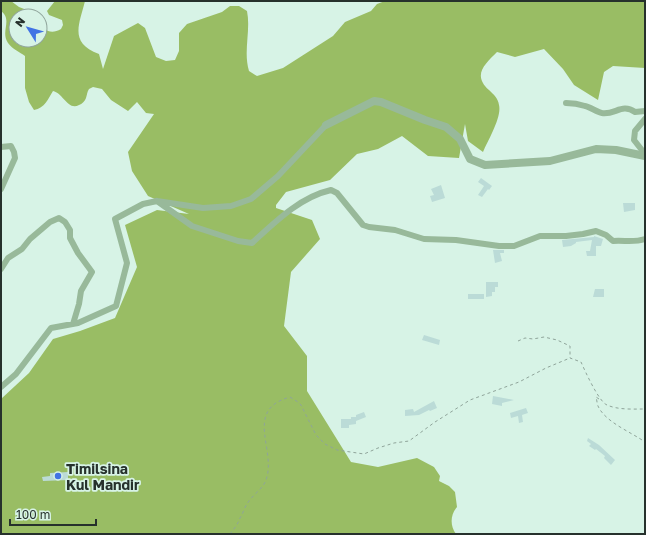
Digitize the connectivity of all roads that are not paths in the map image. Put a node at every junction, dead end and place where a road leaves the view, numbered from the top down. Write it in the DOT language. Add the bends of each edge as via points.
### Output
graph roads {
  1 [pos="566,102"];
  2 [pos="645,111"];
  3 [pos="645,119"];
  4 [pos="326,125"];
  5 [pos="1,147"];
  6 [pos="645,155"];
  7 [pos="1,189"];
  8 [pos="157,201"];
  9 [pos="645,239"];
  10 [pos="1,269"];
  11 [pos="73,324"];
  12 [pos="1,388"];
  1 -- 2 [label="street" via="602,113 622,108 629,108 635,112"];
  3 -- 6 [label="street" via="638,126 634,140"];
  4 -- 6 [label="street" via="374,101 446,127 460,139 470,159 484,165 550,161 596,149"];
  4 -- 8 [label="street" via="278,176 251,199 231,206 203,208"];
  5 -- 7 [label="street" via="11,146 15,158"];
  8 -- 9 [label="street" via="192,226 252,243 295,207 331,190 363,225 395,230 424,240 456,240 514,246 540,236 566,236 596,231 606,234 613,241 630,242"];
  8 -- 11 [label="street" via="143,204 115,219 127,263 116,306"];
  10 -- 11 [label="street" via="8,258 22,249 50,222 59,218 65,222 78,253 92,272 81,291"];
  11 -- 12 [label="street" via="52,328 16,374"];
}
